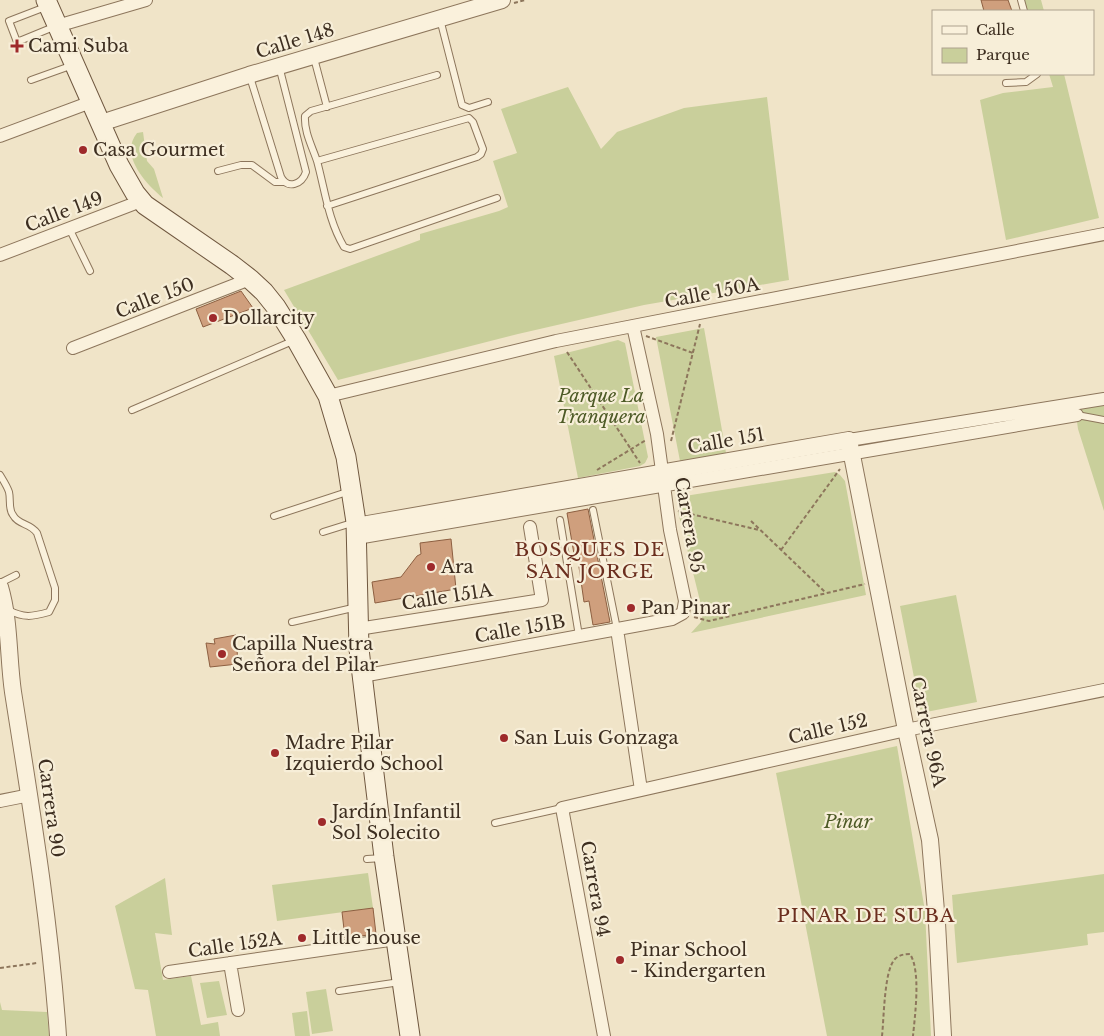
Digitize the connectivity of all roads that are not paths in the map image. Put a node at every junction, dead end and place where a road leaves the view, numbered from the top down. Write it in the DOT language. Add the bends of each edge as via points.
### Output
graph roads {
  1 [pos="146,0"];
  2 [pos="502,0"];
  3 [pos="47,3"];
  4 [pos="440,18"];
  5 [pos="57,26"];
  6 [pos="314,56"];
  7 [pos="74,65"];
  8 [pos="279,66"];
  9 [pos="249,75"];
  10 [pos="437,75"];
  11 [pos="1036,75"];
  12 [pos="32,80"];
  13 [pos="1006,83"];
  14 [pos="91,102"];
  15 [pos="488,102"];
  16 [pos="327,107"];
  17 [pos="101,123"];
  18 [pos="0,136"];
  19 [pos="317,161"];
  20 [pos="218,171"];
  21 [pos="284,182"];
  22 [pos="497,198"];
  23 [pos="141,201"];
  24 [pos="327,206"];
  25 [pos="70,230"];
  26 [pos="1104,234"];
  27 [pos="0,255"];
  28 [pos="90,271"];
  29 [pos="250,279"];
  30 [pos="634,329"];
  31 [pos="296,340"];
  32 [pos="73,348"];
  33 [pos="328,396"];
  34 [pos="1104,399"];
  35 [pos="132,410"];
  36 [pos="1077,415"];
  37 [pos="1104,420"];
  38 [pos="850,446"];
  39 [pos="0,475"];
  40 [pos="658,478"];
  41 [pos="351,491"];
  42 [pos="593,510"];
  43 [pos="274,516"];
  44 [pos="560,520"];
  45 [pos="530,527"];
  46 [pos="356,529"];
  47 [pos="323,532"];
  48 [pos="16,575"];
  49 [pos="0,585"];
  50 [pos="358,606"];
  51 [pos="6,609"];
  52 [pos="682,613"];
  53 [pos="292,622"];
  54 [pos="358,629"];
  55 [pos="617,629"];
  56 [pos="579,636"];
  57 [pos="362,676"];
  58 [pos="1104,690"];
  59 [pos="906,730"];
  60 [pos="641,790"];
  61 [pos="30,795"];
  62 [pos="0,801"];
  63 [pos="562,808"];
  64 [pos="495,823"];
  65 [pos="396,939"];
  66 [pos="230,963"];
  67 [pos="169,972"];
  68 [pos="402,982"];
  69 [pos="339,991"];
  70 [pos="238,1010"];
  71 [pos="58,1036"];
  72 [pos="410,1036"];
  73 [pos="604,1036"];
  74 [pos="943,1036"];
  1 -- 5 [label="street"];
  2 -- 4 [label="street, Calle 148"];
  3 -- 5 [label="main road"];
  3 -- 5 [label="lane" via="9,21 17,42"];
  4 -- 6 [label="street, Calle 148"];
  4 -- 15 [label="lane" via="462,104 469,108"];
  5 -- 7 [label="main road"];
  6 -- 8 [label="street, Calle 148"];
  6 -- 16 [label="lane"];
  7 -- 12 [label="lane"];
  7 -- 14 [label="main road"];
  8 -- 9 [label="street, Calle 148"];
  8 -- 21 [label="lane" via="306,172 298,183 290,185"];
  9 -- 17 [label="street, Calle 148"];
  9 -- 21 [label="lane"];
  10 -- 16 [label="lane"];
  11 -- 13 [label="lane" via="1026,82"];
  14 -- 17 [label="main road"];
  14 -- 18 [label="street"];
  16 -- 19 [label="lane" via="305,116"];
  17 -- 23 [label="main road" via="118,165"];
  19 -- 24 [label="lane"];
  19 -- 24 [label="lane" via="469,118 483,149 477,157"];
  20 -- 21 [label="lane" via="252,165 274,182"];
  22 -- 24 [label="lane" via="350,249 340,241"];
  23 -- 25 [label="street, Calle 149"];
  23 -- 29 [label="main road"];
  25 -- 27 [label="street, Calle 149"];
  25 -- 28 [label="lane"];
  26 -- 30 [label="street, Calle 150A" via="703,312"];
  29 -- 31 [label="main road" via="276,307"];
  29 -- 32 [label="street, Calle 150"];
  30 -- 33 [label="street, Calle 150A" via="560,341"];
  30 -- 40 [label="street, Carrera 95" via="657,434"];
  31 -- 33 [label="main road"];
  31 -- 35 [label="lane"];
  33 -- 41 [label="main road" via="346,457"];
  34 -- 38 [label="street, Calle 151"];
  36 -- 37 [label="lane"];
  36 -- 38 [label="street, Calle 151"];
  38 -- 40 [label="street, Calle 151"];
  38 -- 59 [label="street, Carrera 96A"];
  39 -- 51 [label="lane" via="9,493 13,517 37,533 55,588 55,600 49,612 21,616"];
  40 -- 46 [label="street, Calle 151"];
  40 -- 52 [label="street, Carrera 95" via="685,601"];
  41 -- 43 [label="lane"];
  41 -- 46 [label="main road"];
  42 -- 55 [label="lane"];
  44 -- 56 [label="lane"];
  45 -- 54 [label="street, Calle 151A" via="542,600"];
  46 -- 47 [label="lane"];
  46 -- 50 [label="main road"];
  48 -- 49 [label="lane"];
  49 -- 51 [label="street, Carrera 90"];
  50 -- 53 [label="lane"];
  50 -- 54 [label="main road"];
  51 -- 61 [label="street, Carrera 90" via="10,668"];
  52 -- 55 [label="street, Calle 151B" via="672,619"];
  54 -- 57 [label="main road"];
  55 -- 56 [label="street, Calle 151B"];
  55 -- 60 [label="street"];
  56 -- 57 [label="street, Calle 151B"];
  57 -- 65 [label="main road" via="375,858"];
  58 -- 59 [label="street, Calle 152"];
  59 -- 60 [label="street, Calle 152"];
  59 -- 74 [label="street, Carrera 96A" via="932,855"];
  60 -- 63 [label="street, Calle 152"];
  61 -- 62 [label="street"];
  61 -- 71 [label="street, Carrera 90"];
  63 -- 64 [label="lane"];
  63 -- 73 [label="street, Carrera 94"];
  65 -- 66 [label="street, Calle 152A"];
  65 -- 68 [label="main road"];
  66 -- 67 [label="street, Calle 152A"];
  66 -- 70 [label="street"];
  68 -- 69 [label="lane"];
  68 -- 72 [label="main road"];
}
